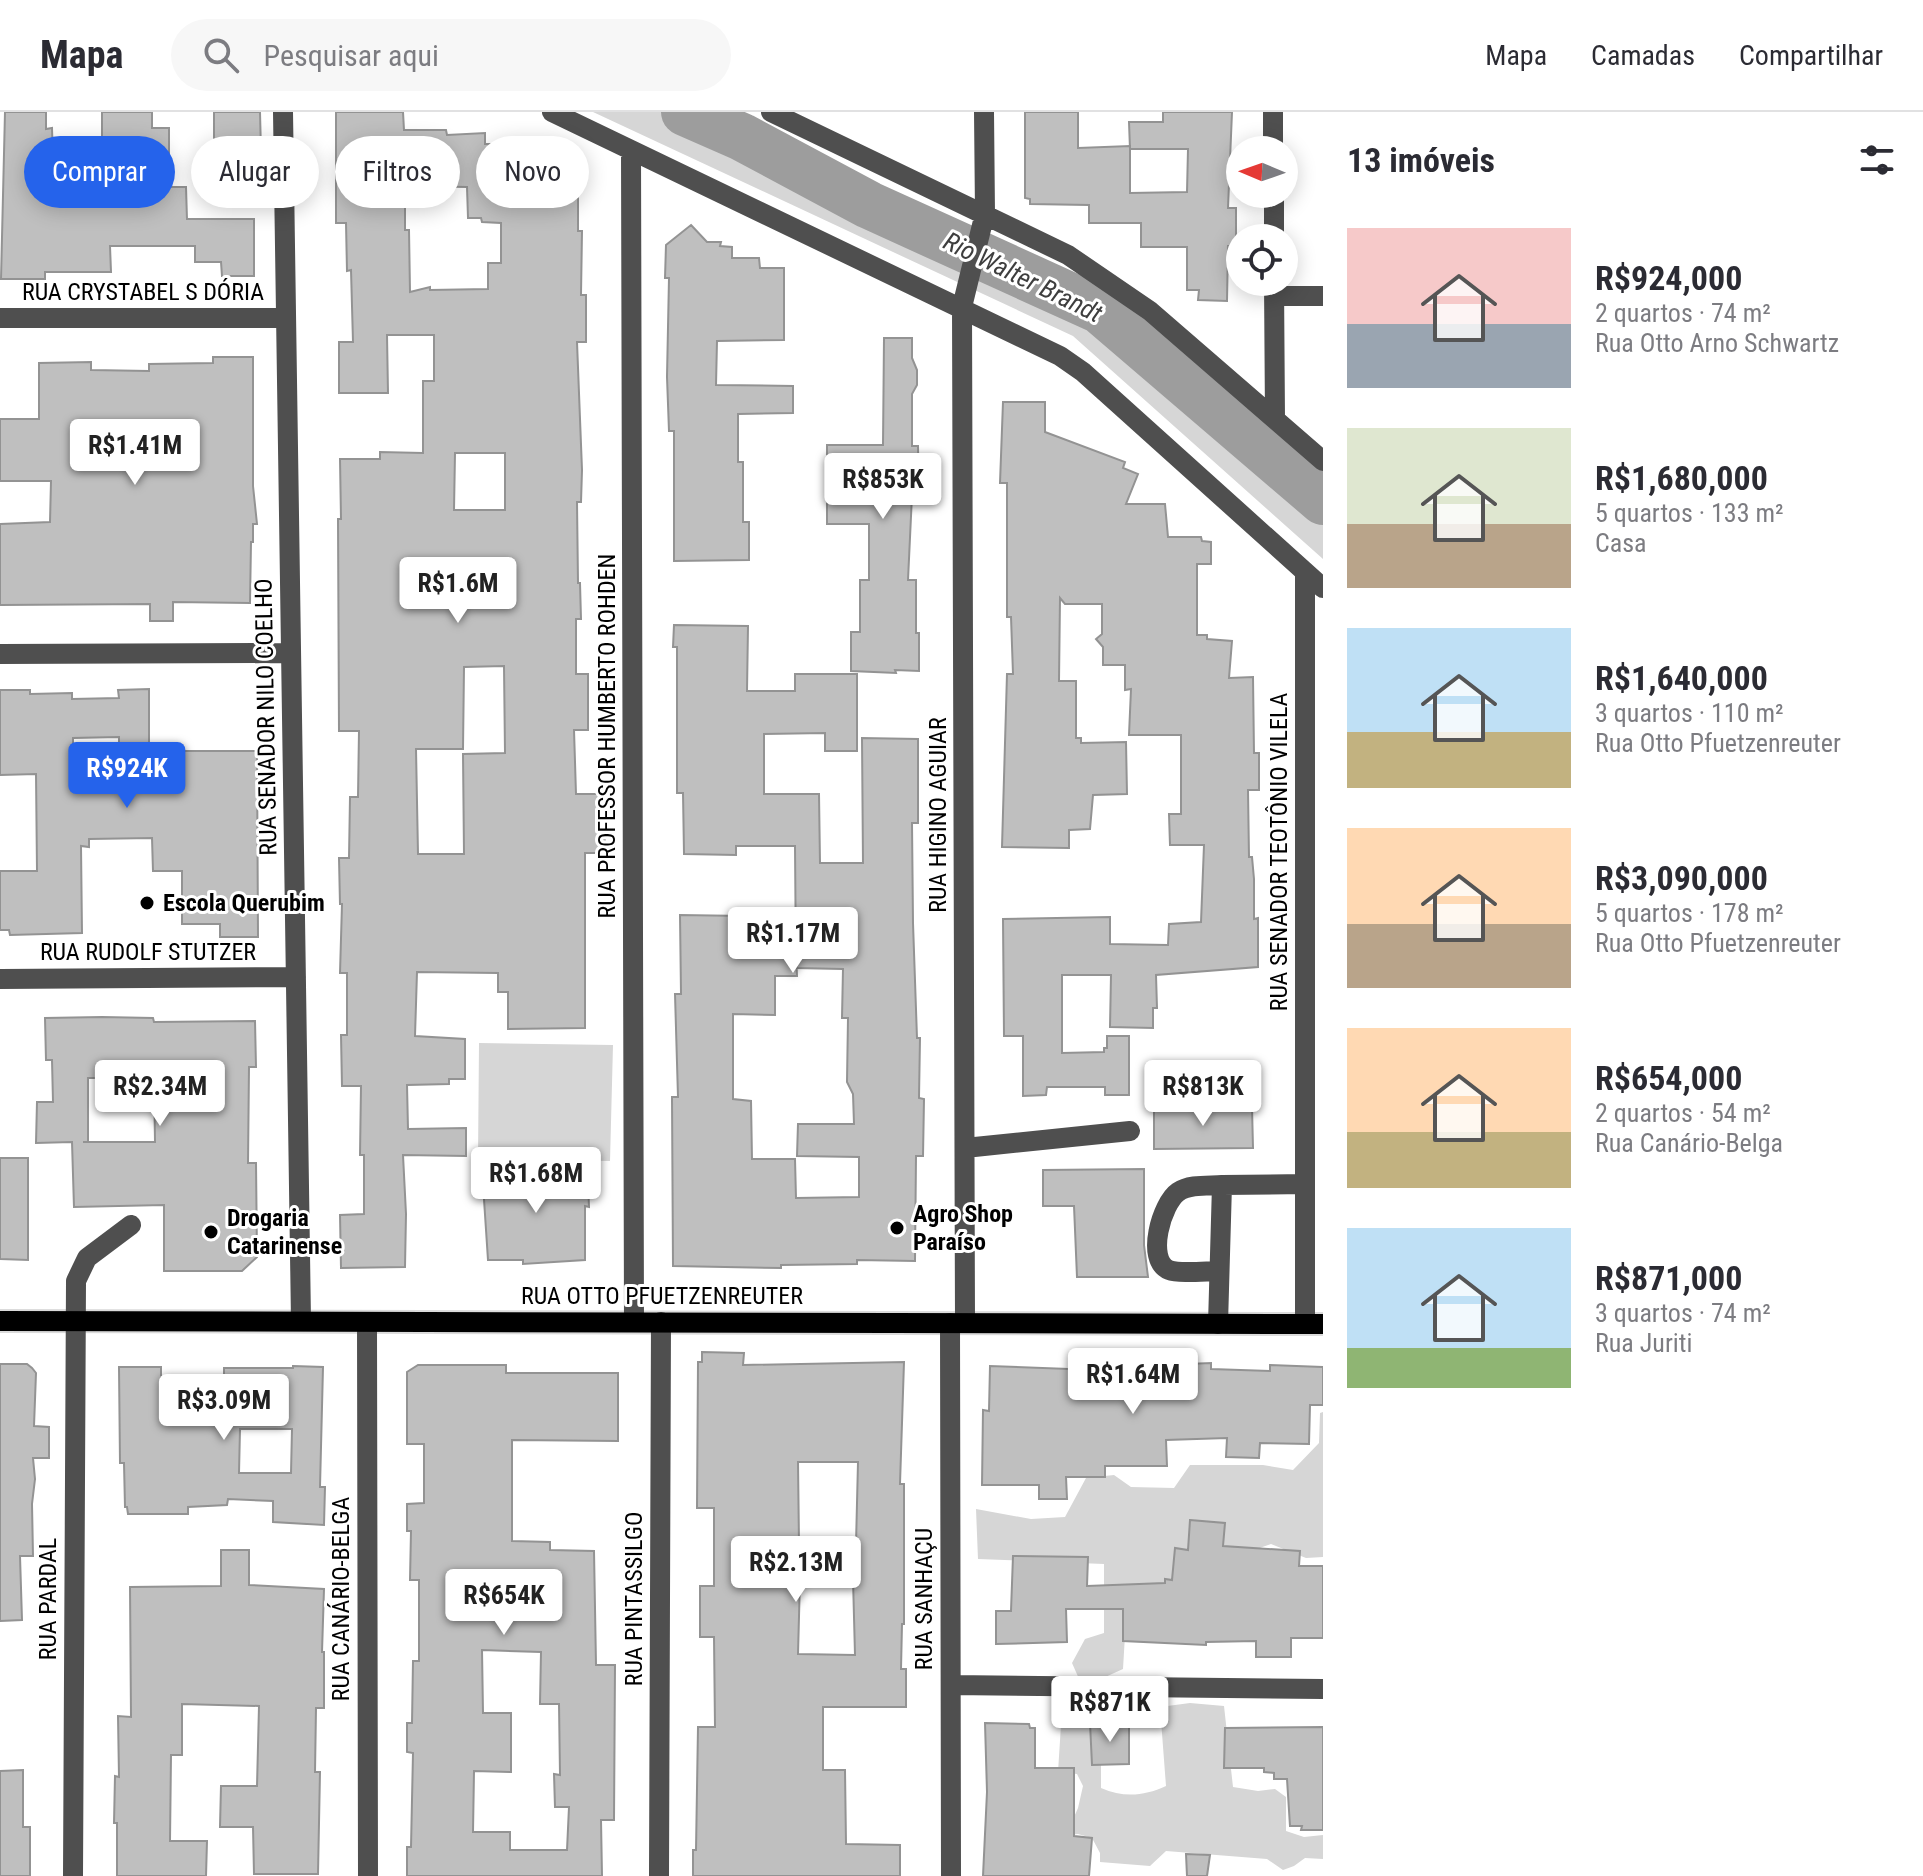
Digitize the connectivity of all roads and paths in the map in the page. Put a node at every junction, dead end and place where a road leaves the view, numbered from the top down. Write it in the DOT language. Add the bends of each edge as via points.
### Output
graph roads {
  1 [pos="283,112"];
  2 [pos="552,112"];
  3 [pos="771,112"];
  4 [pos="984,112"];
  5 [pos="1273,112"];
  6 [pos="1273,136"];
  7 [pos="631,150"];
  8 [pos="985,213"];
  9 [pos="1298,292"];
  10 [pos="1274,296"];
  11 [pos="1323,296"];
  12 [pos="962,307"];
  13 [pos="0,318"];
  14 [pos="286,318"];
  15 [pos="1275,419"];
  16 [pos="1323,461"];
  17 [pos="1305,572"];
  18 [pos="1323,588"];
  19 [pos="291,653"];
  20 [pos="0,654"];
  21 [pos="296,977"];
  22 [pos="0,979"];
  23 [pos="1130,1131"];
  24 [pos="965,1148"];
  25 [pos="1305,1184"];
  26 [pos="1222,1185"];
  27 [pos="131,1225"];
  28 [pos="1219,1271"];
  29 [pos="0,1321"];
  30 [pos="74,1321"];
  31 [pos="301,1321"];
  32 [pos="367,1322"];
  33 [pos="634,1322"];
  34 [pos="661,1322"];
  35 [pos="957,1323"];
  36 [pos="1218,1324"];
  37 [pos="1314,1324"];
  38 [pos="951,1685"];
  39 [pos="1323,1689"];
  40 [pos="73,1876"];
  41 [pos="368,1876"];
  42 [pos="659,1876"];
  43 [pos="951,1876"];
  1 -- 14 [label="street, RUA SENADOR NILO COELHO"];
  2 -- 7 [label="street"];
  3 -- 8 [label="street"];
  4 -- 8 [label="street, RUA HIGINO AGUIAR"];
  5 -- 6 [label="street"];
  7 -- 12 [label="street"];
  7 -- 33 [label="street, RUA PROFESSOR HUMBERTO ROHDEN"];
  8 -- 12 [label="street, RUA HIGINO AGUIAR"];
  8 -- 15 [label="street" via="1108,281"];
  9 -- 11 [label="street"];
  10 -- 15 [label="street"];
  12 -- 17 [label="street" via="1083,372"];
  12 -- 24 [label="street, RUA HIGINO AGUIAR"];
  13 -- 14 [label="street, RUA CRYSTABEL S DÓRIA"];
  14 -- 19 [label="street, RUA SENADOR NILO COELHO"];
  15 -- 16 [label="street"];
  17 -- 18 [label="street"];
  17 -- 25 [label="street, RUA SENADOR TEOTÔNIO VILELA"];
  19 -- 20 [label="street"];
  19 -- 21 [label="street, RUA SENADOR NILO COELHO"];
  21 -- 22 [label="street, RUA RUDOLF STUTZER"];
  21 -- 31 [label="street, RUA SENADOR NILO COELHO"];
  23 -- 24 [label="street"];
  24 -- 35 [label="street, RUA HIGINO AGUIAR"];
  25 -- 26 [label="street"];
  25 -- 37 [label="street, RUA SENADOR TEOTÔNIO VILELA"];
  26 -- 28 [label="street"];
  26 -- 28 [label="street" via="1176,1193 1159,1227 1157,1253 1169,1270"];
  27 -- 30 [label="street, RUA PARDAL" via="87,1258 76,1281"];
  28 -- 36 [label="street"];
  29 -- 30 [label="main road, RUA OTTO PFUETZENREUTER"];
  30 -- 31 [label="main road, RUA OTTO PFUETZENREUTER"];
  30 -- 40 [label="street, RUA PARDAL"];
  31 -- 32 [label="main road, RUA OTTO PFUETZENREUTER"];
  32 -- 33 [label="main road, RUA OTTO PFUETZENREUTER"];
  32 -- 41 [label="street, RUA CANÁRIO-BELGA"];
  33 -- 34 [label="main road, RUA OTTO PFUETZENREUTER"];
  34 -- 35 [label="main road, RUA OTTO PFUETZENREUTER"];
  34 -- 42 [label="street, RUA PINTASSILGO"];
  35 -- 36 [label="main road, RUA OTTO PFUETZENREUTER"];
  35 -- 38 [label="street, RUA SANHAÇU"];
  36 -- 37 [label="main road, RUA OTTO PFUETZENREUTER"];
  38 -- 39 [label="street"];
  38 -- 43 [label="street, RUA SANHAÇU"];
}
